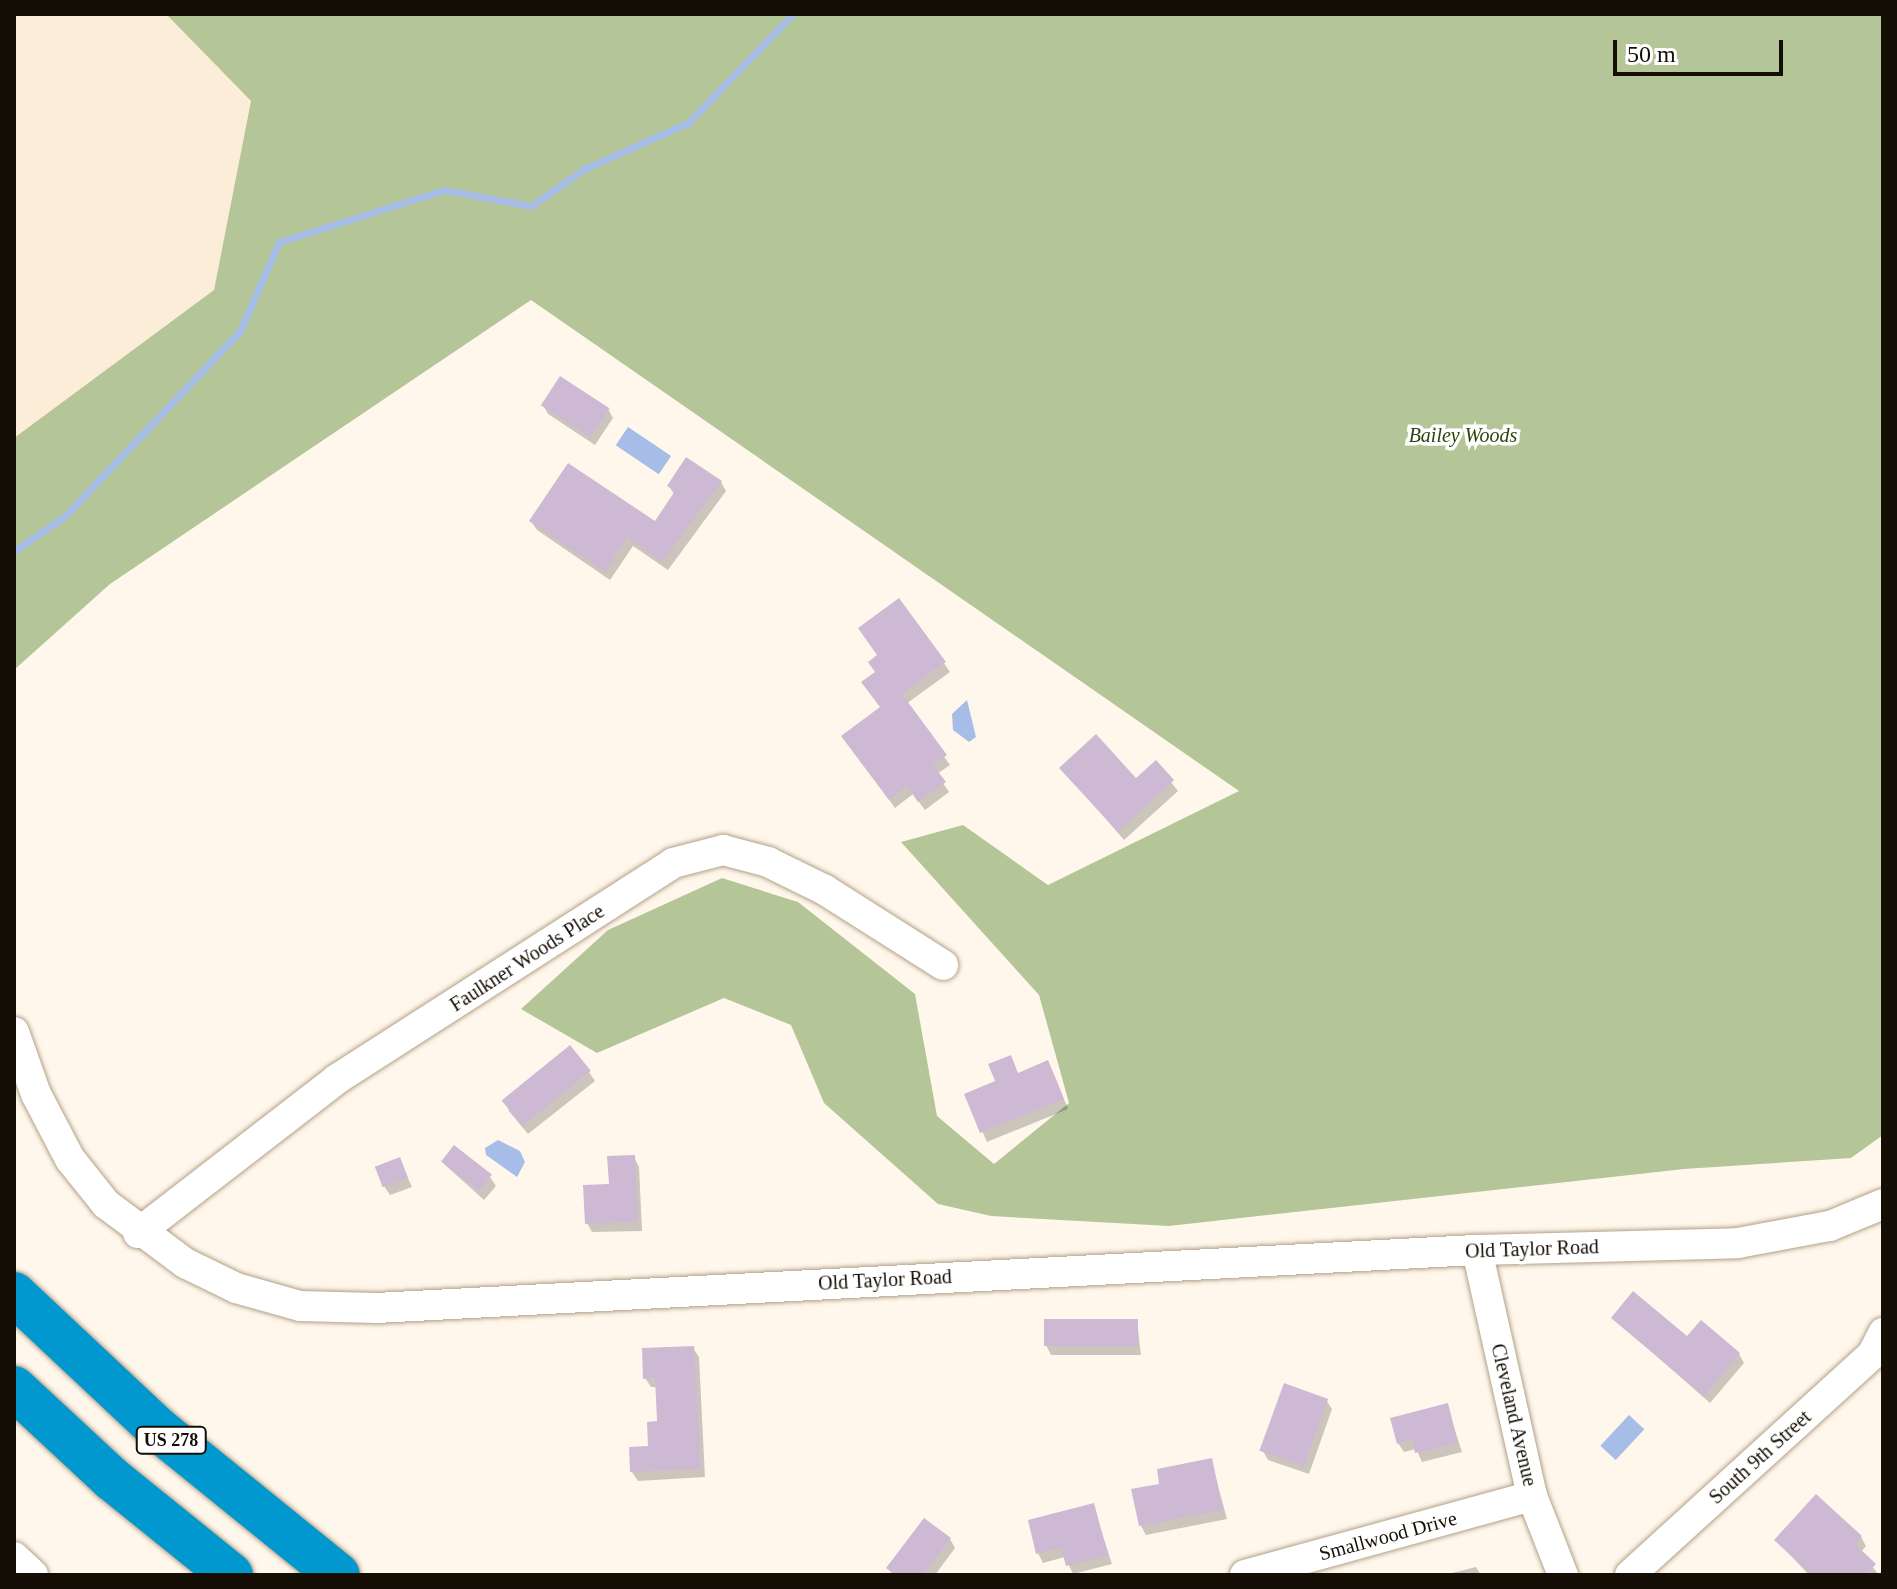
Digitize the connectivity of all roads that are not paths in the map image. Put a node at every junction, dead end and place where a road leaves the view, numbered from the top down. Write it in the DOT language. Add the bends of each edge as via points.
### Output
graph roads {
  1 [pos="943,965"];
  2 [pos="14,1032"];
  3 [pos="1883,1204"];
  4 [pos="138,1233"];
  5 [pos="1477,1250"];
  6 [pos="14,1294"];
  7 [pos="1883,1333"];
  8 [pos="14,1388"];
  9 [pos="1532,1496"];
  10 [pos="14,1557"];
  11 [pos="33,1575"];
  12 [pos="231,1575"];
  13 [pos="338,1575"];
  14 [pos="1245,1575"];
  15 [pos="1563,1575"];
  16 [pos="1630,1575"];
  1 -- 4 [label="street, Faulkner Woods Place" via="825,890 768,862 723,850 673,863 337,1079"];
  2 -- 4 [label="street, Old Taylor Road" via="36,1094 70,1159"];
  3 -- 5 [label="street, Old Taylor Road" via="1830,1226 1738,1243"];
  4 -- 5 [label="street, Old Taylor Road" via="236,1288 300,1306 376,1308"];
  5 -- 9 [label="street, Cleveland Avenue"];
  6 -- 13 [label="highway, US 278" via="159,1430"];
  7 -- 16 [label="street, South 9th Street" via="1872,1355"];
  8 -- 12 [label="highway" via="112,1479"];
  9 -- 14 [label="street, Smallwood Drive"];
  9 -- 15 [label="street, Cleveland Avenue"];
  10 -- 11 [label="street"];
}
